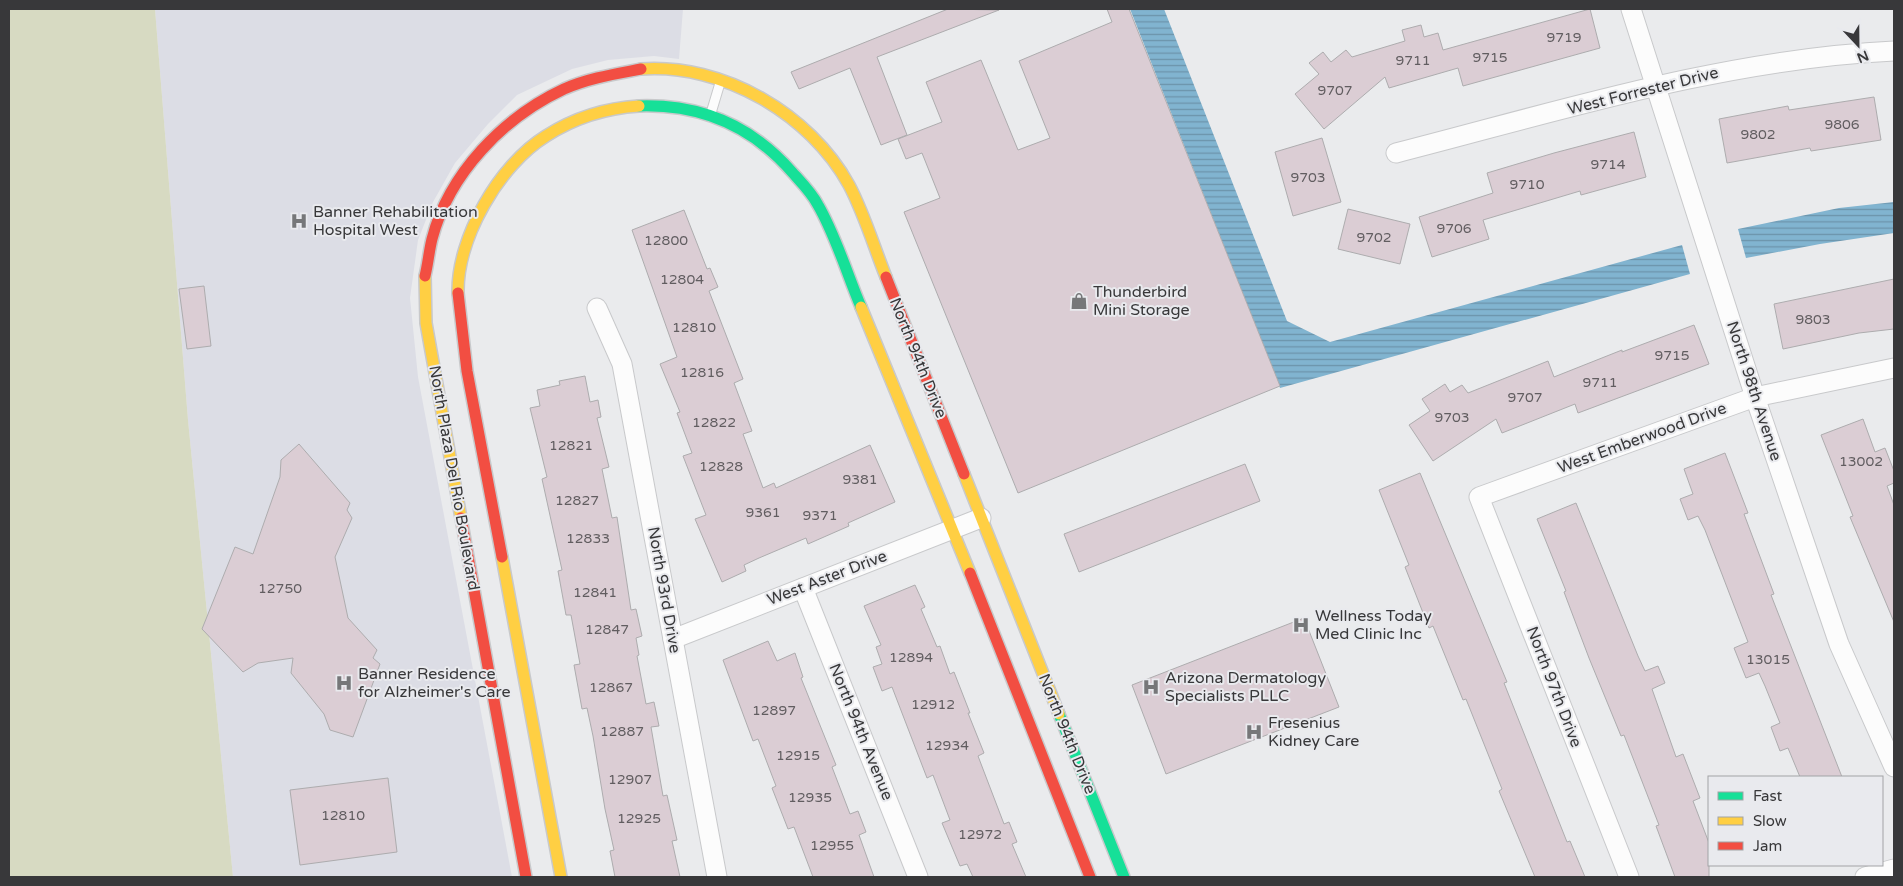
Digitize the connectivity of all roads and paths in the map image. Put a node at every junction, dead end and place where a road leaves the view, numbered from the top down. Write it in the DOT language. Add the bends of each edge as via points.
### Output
graph roads {
  1 [pos="1631,9"];
  2 [pos="1894,51"];
  3 [pos="721,80"];
  4 [pos="1656,86"];
  5 [pos="527,110"];
  6 [pos="710,116"];
  7 [pos="545,136"];
  8 [pos="1396,153"];
  9 [pos="597,308"];
  10 [pos="1894,368"];
  11 [pos="1755,396"];
  12 [pos="1480,497"];
  13 [pos="981,518"];
  14 [pos="952,529"];
  15 [pos="803,588"];
  16 [pos="673,639"];
  17 [pos="1894,767"];
  18 [pos="1894,869"];
  19 [pos="526,877"];
  20 [pos="561,877"];
  21 [pos="717,877"];
  22 [pos="918,877"];
  23 [pos="1090,877"];
  24 [pos="1124,877"];
  25 [pos="1629,877"];
  26 [pos="1865,877"];
  1 -- 4 [label="street, North 98th Avenue"];
  2 -- 4 [label="street, West Forrester Drive" via="1822,56 1737,68"];
  3 -- 5 [label="street, North 94th Drive" via="668,70 623,71 575,84"];
  3 -- 6 [label="lane"];
  3 -- 13 [label="street, North 94th Drive" via="759,97 796,123 820,144 850,186"];
  4 -- 8 [label="street, West Forrester Drive"];
  4 -- 11 [label="street, North 98th Avenue"];
  5 -- 19 [label="street, North Plaza Del Rio Boulevard" via="496,135 471,163 438,219 424,279 425,308"];
  6 -- 7 [label="street, North 94th Drive" via="666,107 616,108 567,123"];
  6 -- 14 [label="street, North 94th Drive" via="764,143 801,180 818,204"];
  7 -- 20 [label="street, North Plaza Del Rio Boulevard" via="516,160 469,232 460,264 459,300 472,422"];
  9 -- 16 [label="street, North 93rd Drive" via="622,364"];
  10 -- 11 [label="street, West Emberwood Drive"];
  11 -- 12 [label="street, West Emberwood Drive"];
  11 -- 17 [label="street, North 98th Avenue" via="1839,644"];
  12 -- 25 [label="street, North 97th Drive"];
  13 -- 14 [label="street, West Aster Drive"];
  13 -- 24 [label="street, North 94th Drive"];
  14 -- 15 [label="street, West Aster Drive"];
  14 -- 23 [label="street, North 94th Drive"];
  15 -- 16 [label="street, West Aster Drive"];
  15 -- 22 [label="street, North 94th Avenue"];
  16 -- 21 [label="street, North 93rd Drive"];
  18 -- 26 [label="street"];
}
